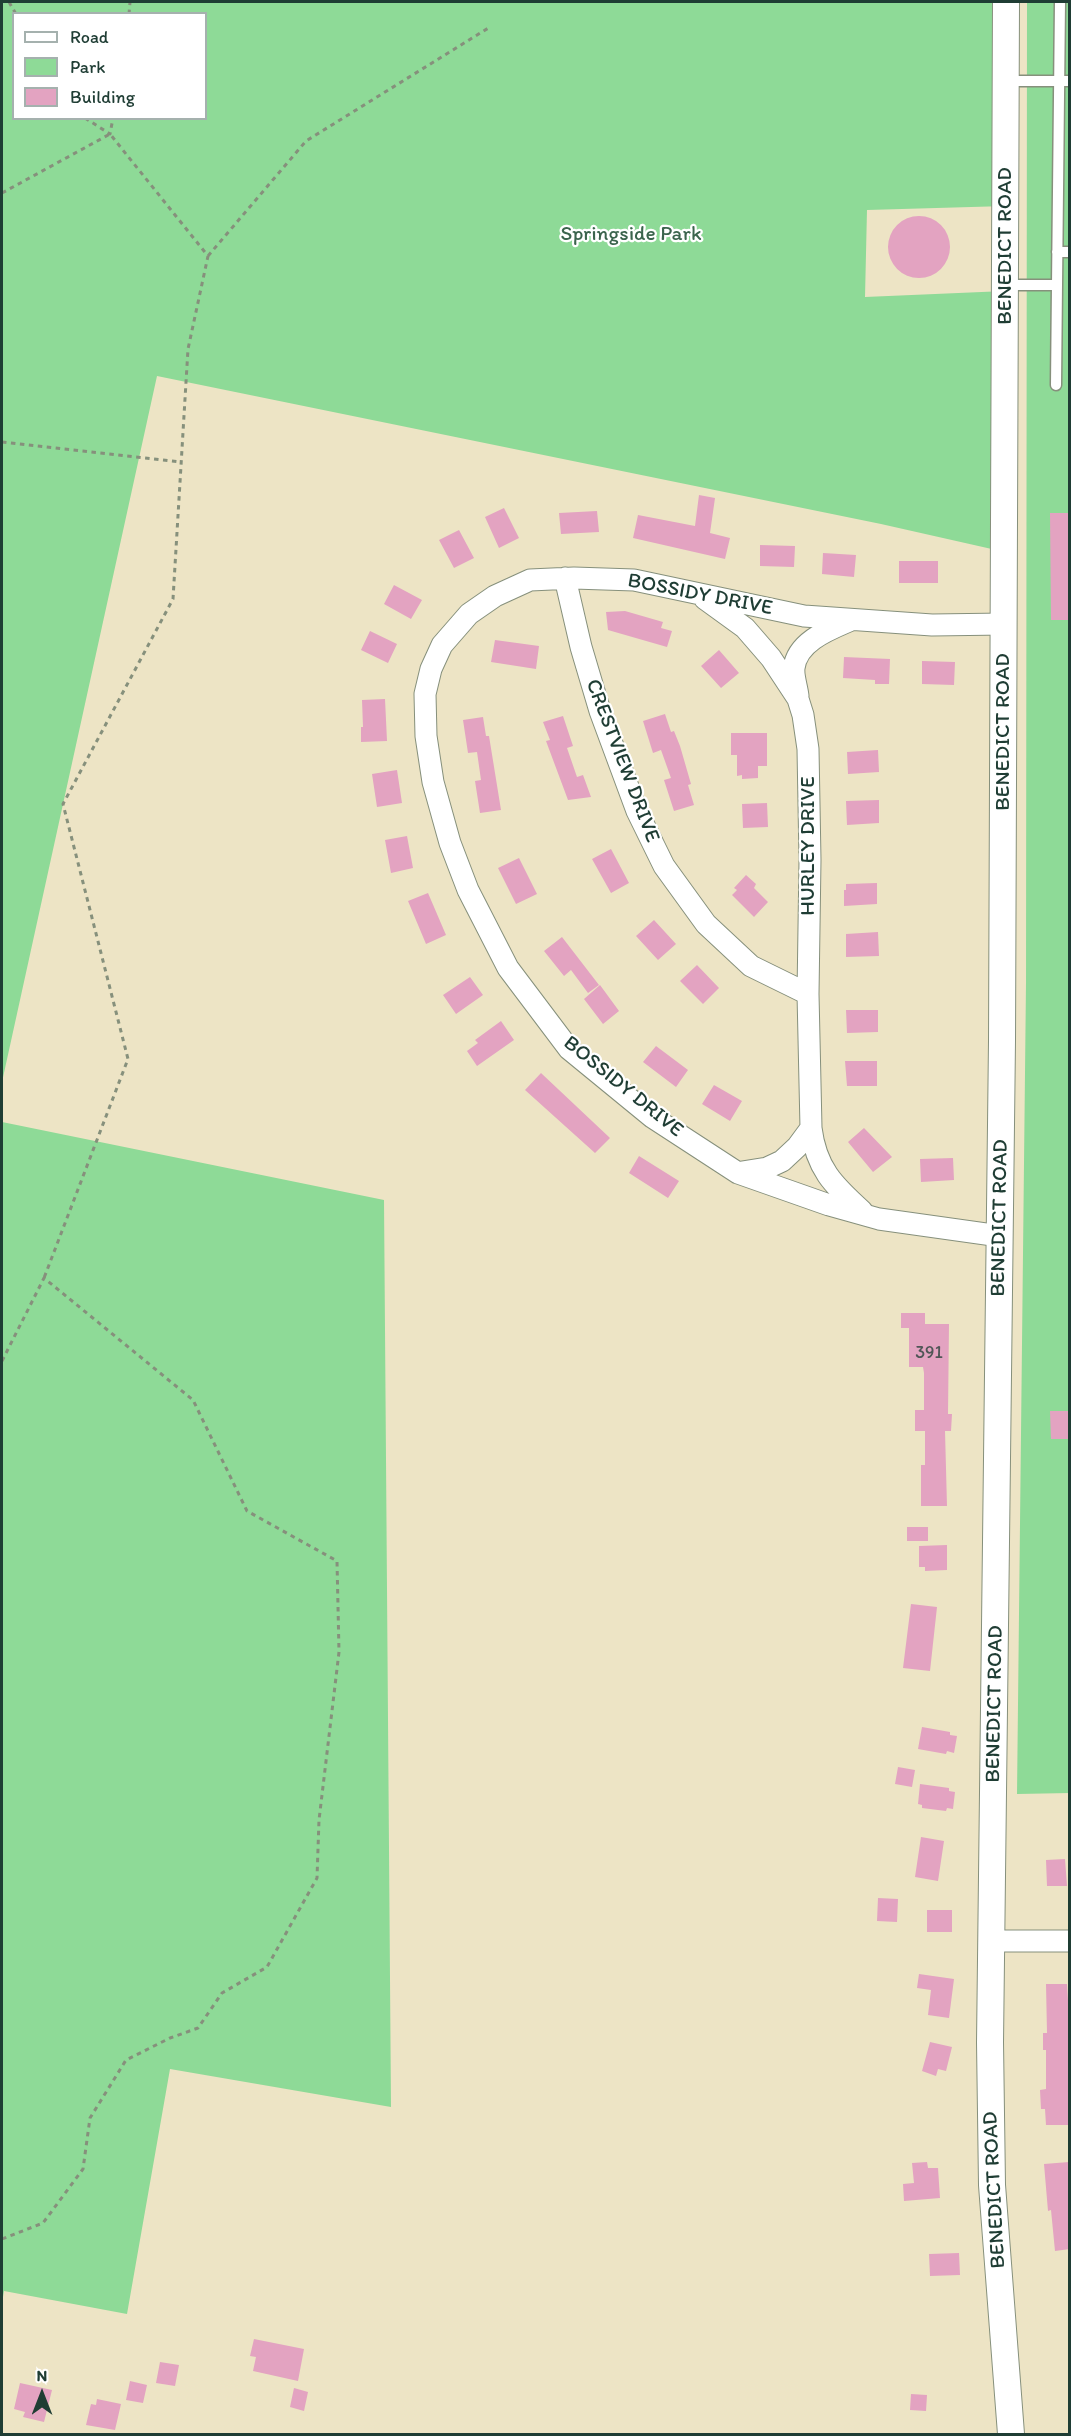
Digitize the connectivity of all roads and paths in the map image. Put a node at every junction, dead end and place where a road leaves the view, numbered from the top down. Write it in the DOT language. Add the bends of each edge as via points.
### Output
graph roads {
  1 [pos="1006,2"];
  2 [pos="1059,2"];
  3 [pos="490,27"];
  4 [pos="1006,81"];
  5 [pos="1064,81"];
  6 [pos="89,120"];
  7 [pos="112,120"];
  8 [pos="110,134"];
  9 [pos="2,193"];
  10 [pos="1057,252"];
  11 [pos="1070,252"];
  12 [pos="208,256"];
  13 [pos="1006,285"];
  14 [pos="1057,285"];
  15 [pos="1056,385"];
  16 [pos="2,442"];
  17 [pos="181,462"];
  18 [pos="565,578"];
  19 [pos="696,592"];
  20 [pos="851,620"];
  21 [pos="1005,624"];
  22 [pos="798,699"];
  23 [pos="808,994"];
  24 [pos="811,1128"];
  25 [pos="738,1173"];
  26 [pos="867,1215"];
  27 [pos="1000,1236"];
  28 [pos="44,1278"];
  29 [pos="2,1362"];
  30 [pos="991,1941"];
  31 [pos="1070,1941"];
  32 [pos="2,2239"];
  33 [pos="1011,2434"];
  1 -- 4 [label="street, BENEDICT ROAD"];
  2 -- 5 [label="lane"];
  3 -- 12 [label="path" via="306,141"];
  4 -- 5 [label="lane"];
  4 -- 13 [label="street, BENEDICT ROAD"];
  5 -- 10 [label="lane"];
  6 -- 8 [label="path"];
  7 -- 8 [label="path"];
  8 -- 9 [label="path"];
  8 -- 12 [label="path"];
  10 -- 11 [label="lane"];
  10 -- 14 [label="lane"];
  12 -- 17 [label="path" via="188,349"];
  13 -- 14 [label="lane"];
  13 -- 21 [label="street, BENEDICT ROAD"];
  14 -- 15 [label="lane"];
  16 -- 17 [label="path"];
  17 -- 28 [label="path" via="173,599 63,804 128,1059"];
  18 -- 19 [label="street, BOSSIDY DRIVE" via="634,580"];
  18 -- 23 [label="street, CRESTVIEW DRIVE" via="580,647 600,711 637,811 664,866 706,924 751,966"];
  18 -- 25 [label="street, BOSSIDY DRIVE" via="530,580 495,596 469,614 442,645 425,694 426,736 447,833 468,890 508,968 569,1049 652,1117"];
  19 -- 20 [label="street, BOSSIDY DRIVE" via="804,616"];
  19 -- 22 [label="street, HURLEY DRIVE" via="745,628"];
  20 -- 21 [label="street, BOSSIDY DRIVE"];
  20 -- 22 [label="street, HURLEY DRIVE" via="821,633 799,652 794,668"];
  21 -- 27 [label="street, BENEDICT ROAD"];
  22 -- 23 [label="street, HURLEY DRIVE" via="808,749"];
  23 -- 24 [label="street"];
  24 -- 25 [label="street" via="782,1161"];
  24 -- 26 [label="street" via="818,1157 834,1186"];
  25 -- 26 [label="street, BOSSIDY DRIVE"];
  26 -- 27 [label="street, BOSSIDY DRIVE"];
  27 -- 30 [label="street, BENEDICT ROAD"];
  28 -- 29 [label="path"];
  28 -- 32 [label="path" via="193,1400 247,1511 337,1561 339,1652 317,1878 267,1968 222,1993 198,2028 126,2060 90,2118 83,2169 44,2223"];
  30 -- 31 [label="street"];
  30 -- 33 [label="street, BENEDICT ROAD" via="992,2185"];
}
